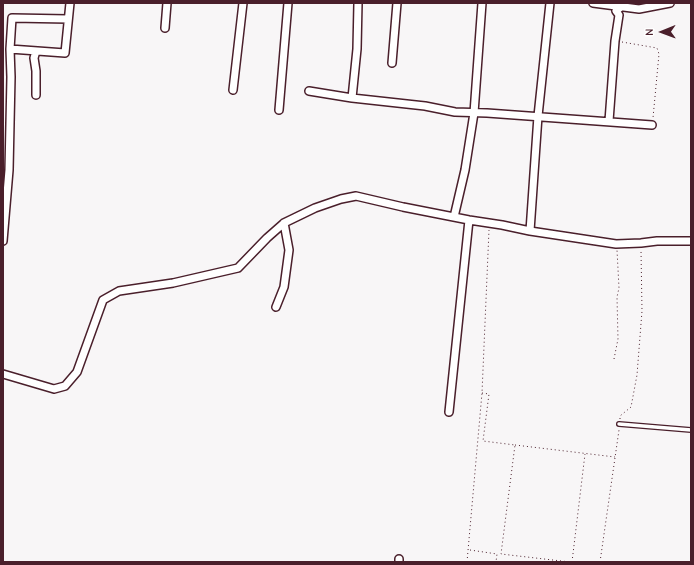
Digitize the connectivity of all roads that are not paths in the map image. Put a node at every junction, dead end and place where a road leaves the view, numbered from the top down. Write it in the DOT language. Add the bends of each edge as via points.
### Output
graph roads {
  1 [pos="70,3"];
  2 [pos="167,3"];
  3 [pos="243,3"];
  4 [pos="288,3"];
  5 [pos="358,3"];
  6 [pos="397,3"];
  7 [pos="482,3"];
  8 [pos="550,3"];
  9 [pos="593,3"];
  10 [pos="670,3"];
  11 [pos="621,5"];
  12 [pos="68,19"];
  13 [pos="165,28"];
  14 [pos="10,49"];
  15 [pos="36,51"];
  16 [pos="392,63"];
  17 [pos="233,90"];
  18 [pos="308,91"];
  19 [pos="36,95"];
  20 [pos="352,98"];
  21 [pos="279,110"];
  22 [pos="474,113"];
  23 [pos="538,116"];
  24 [pos="609,121"];
  25 [pos="652,125"];
  26 [pos="454,217"];
  27 [pos="469,220"];
  28 [pos="284,224"];
  29 [pos="530,231"];
  30 [pos="3,241"];
  31 [pos="691,241"];
  32 [pos="276,307"];
  33 [pos="3,374"];
  34 [pos="449,412"];
  35 [pos="619,424"];
  36 [pos="691,430"];
  1 -- 12 [label="street"];
  2 -- 13 [label="street"];
  3 -- 17 [label="street"];
  4 -- 21 [label="street"];
  5 -- 20 [label="street"];
  6 -- 16 [label="street"];
  7 -- 22 [label="street"];
  8 -- 23 [label="street"];
  9 -- 11 [label="street"];
  10 -- 11 [label="street" via="639,9"];
  11 -- 24 [label="street" via="616,11 619,15"];
  12 -- 14 [label="street" via="12,18"];
  12 -- 15 [label="street" via="65,53"];
  14 -- 15 [label="street"];
  14 -- 30 [label="street" via="9,170"];
  15 -- 19 [label="street"];
  18 -- 20 [label="street"];
  20 -- 22 [label="street"];
  22 -- 23 [label="street"];
  22 -- 26 [label="street"];
  23 -- 24 [label="street"];
  23 -- 29 [label="street"];
  24 -- 25 [label="street"];
  26 -- 27 [label="street"];
  26 -- 28 [label="street" via="356,196 315,208"];
  27 -- 29 [label="street"];
  27 -- 34 [label="street"];
  28 -- 32 [label="street" via="289,250 284,287"];
  28 -- 33 [label="street" via="238,268 173,283 119,291 103,300 77,372 65,386 54,389"];
  29 -- 31 [label="street" via="616,244"];
  35 -- 36 [label="lane"];
}
